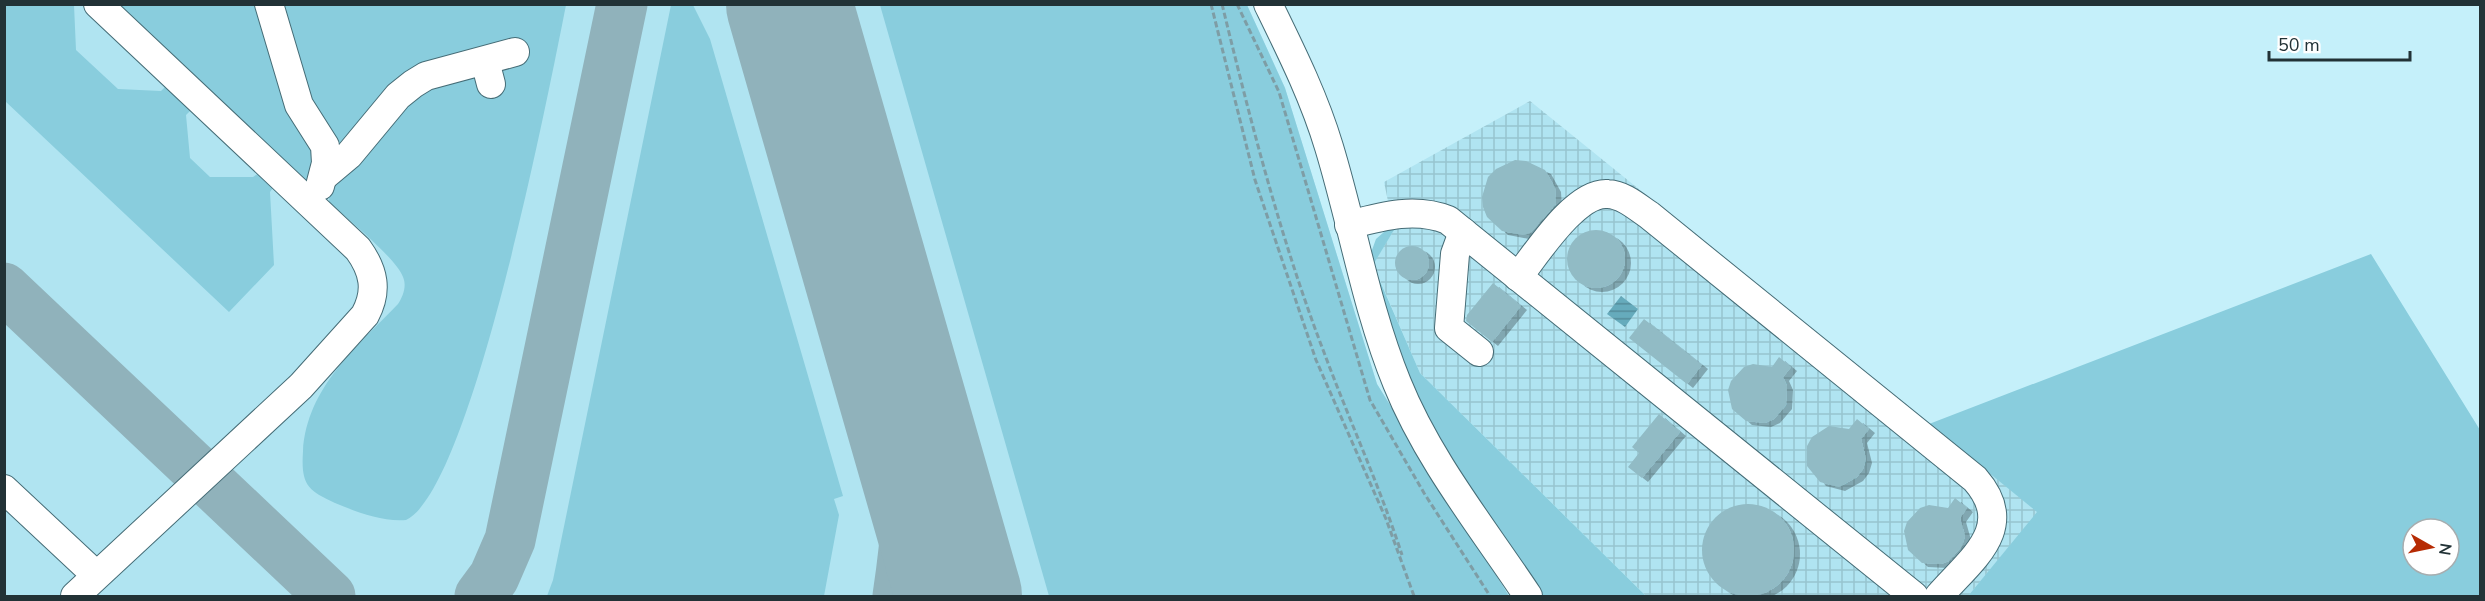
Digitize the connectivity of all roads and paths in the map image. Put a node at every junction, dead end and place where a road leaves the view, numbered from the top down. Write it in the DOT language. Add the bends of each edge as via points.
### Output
graph roads {
  1 [pos="98,4"];
  2 [pos="269,4"];
  3 [pos="1211,4"];
  4 [pos="1222,4"];
  5 [pos="1268,4"];
  6 [pos="515,52"];
  7 [pos="324,176"];
  8 [pos="311,207"];
  9 [pos="1349,225"];
  10 [pos="1463,232"];
  11 [pos="1518,276"];
  12 [pos="1479,352"];
  13 [pos="4,489"];
  14 [pos="96,575"];
  15 [pos="1410,580"];
  16 [pos="75,597"];
  17 [pos="1414,597"];
  18 [pos="1528,597"];
  19 [pos="1914,597"];
  20 [pos="1938,597"];
  1 -- 8 [label="street"];
  2 -- 7 [label="street" via="299,105 325,146"];
  3 -- 15 [label="path" via="1255,180 1316,360"];
  4 -- 15 [label="path" via="1266,182 1324,354 1387,506"];
  5 -- 9 [label="street" via="1316,106"];
  6 -- 7 [label="street" via="488,73 426,76 413,84 398,96 349,155"];
  7 -- 8 [label="street"];
  8 -- 14 [label="street" via="367,261 374,284 366,315 301,386"];
  9 -- 10 [label="street" via="1389,214 1429,213 1448,220"];
  9 -- 18 [label="street" via="1377,329 1416,423"];
  10 -- 11 [label="street"];
  10 -- 12 [label="street" via="1455,254 1449,328"];
  11 -- 19 [label="street"];
  11 -- 20 [label="street" via="1578,205 1595,194 1625,199 1649,215 1975,479 1988,494 1994,509 1989,536"];
  13 -- 14 [label="street"];
  14 -- 16 [label="street"];
  15 -- 17 [label="path"];
}
